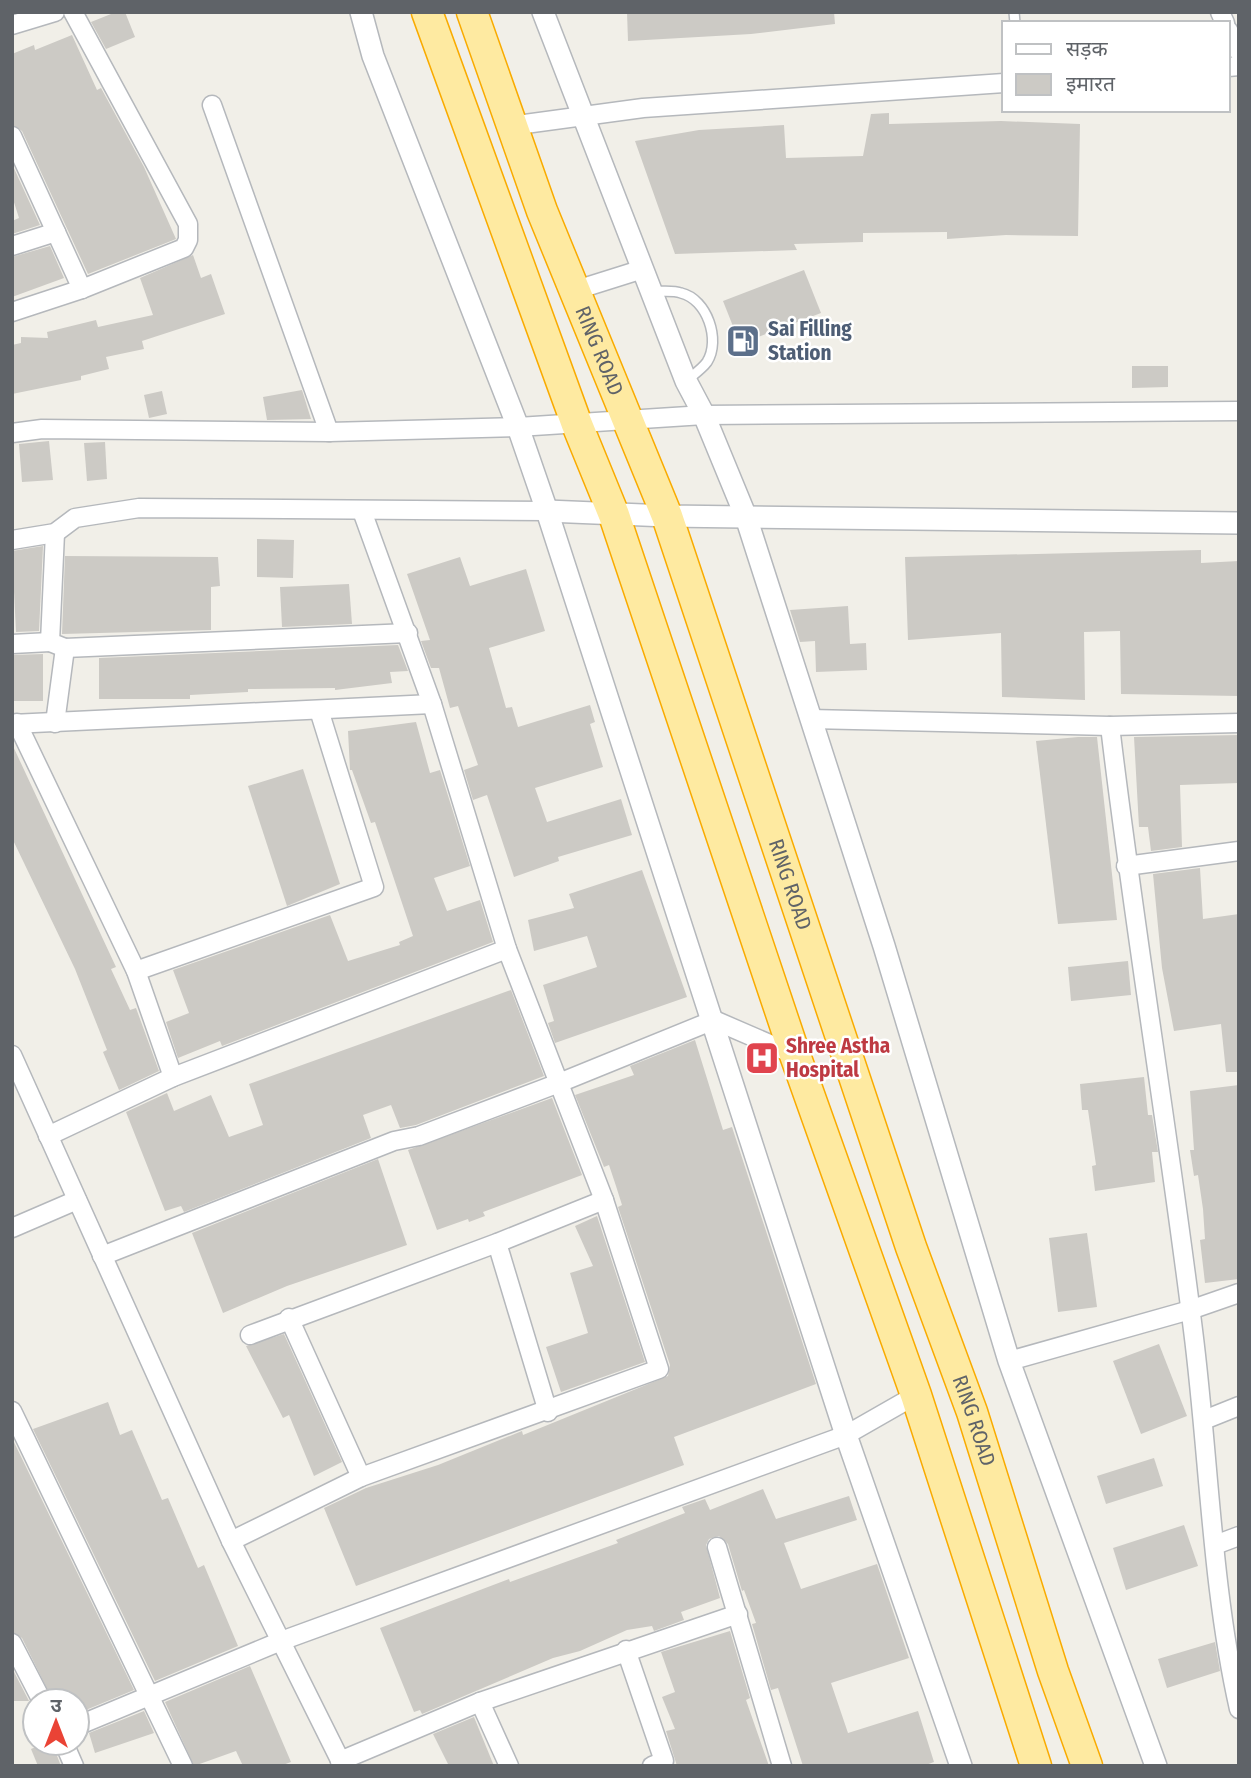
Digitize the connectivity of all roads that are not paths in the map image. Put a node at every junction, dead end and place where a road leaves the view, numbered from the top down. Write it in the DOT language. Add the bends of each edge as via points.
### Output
graph roads {
  1 [pos="55,12"];
  2 [pos="73,12"];
  3 [pos="361,12"];
  4 [pos="427,12"];
  5 [pos="472,12"];
  6 [pos="543,12"];
  7 [pos="12,25"];
  8 [pos="1230,34"];
  9 [pos="1239,52"];
  10 [pos="1002,83"];
  11 [pos="212,105"];
  12 [pos="584,116"];
  13 [pos="510,126"];
  14 [pos="12,136"];
  15 [pos="57,232"];
  16 [pos="12,246"];
  17 [pos="643,269"];
  18 [pos="82,289"];
  19 [pos="573,291"];
  20 [pos="651,291"];
  21 [pos="12,312"];
  22 [pos="686,382"];
  23 [pos="1239,411"];
  24 [pos="704,415"];
  25 [pos="629,418"];
  26 [pos="576,422"];
  27 [pos="518,427"];
  28 [pos="329,432"];
  29 [pos="12,433"];
  30 [pos="362,511"];
  31 [pos="547,511"];
  32 [pos="614,515"];
  33 [pos="667,516"];
  34 [pos="746,517"];
  35 [pos="1239,523"];
  36 [pos="55,533"];
  37 [pos="12,540"];
  38 [pos="408,634"];
  39 [pos="12,644"];
  40 [pos="58,645"];
  41 [pos="432,704"];
  42 [pos="319,710"];
  43 [pos="810,719"];
  44 [pos="55,723"];
  45 [pos="1239,723"];
  46 [pos="15,724"];
  47 [pos="1110,726"];
  48 [pos="1239,851"];
  49 [pos="1126,866"];
  50 [pos="507,949"];
  51 [pos="136,971"];
  52 [pos="714,1020"];
  53 [pos="12,1055"];
  54 [pos="796,1055"];
  55 [pos="173,1077"];
  56 [pos="559,1083"];
  57 [pos="48,1136"];
  58 [pos="77,1200"];
  59 [pos="604,1200"];
  60 [pos="12,1228"];
  61 [pos="497,1243"];
  62 [pos="102,1256"];
  63 [pos="1239,1293"];
  64 [pos="1191,1310"];
  65 [pos="289,1318"];
  66 [pos="250,1335"];
  67 [pos="1009,1361"];
  68 [pos="916,1395"];
  69 [pos="1239,1406"];
  70 [pos="12,1411"];
  71 [pos="548,1412"];
  72 [pos="1204,1420"];
  73 [pos="846,1435"];
  74 [pos="361,1477"];
  75 [pos="1239,1536"];
  76 [pos="231,1541"];
  77 [pos="1215,1545"];
  78 [pos="718,1547"];
  79 [pos="738,1614"];
  80 [pos="281,1641"];
  81 [pos="12,1643"];
  82 [pos="626,1650"];
  83 [pos="1236,1685"];
  84 [pos="35,1687"];
  85 [pos="151,1695"];
  86 [pos="480,1702"];
  87 [pos="1239,1709"];
  88 [pos="91,1720"];
  89 [pos="341,1763"];
  90 [pos="183,1766"];
  91 [pos="509,1766"];
  92 [pos="652,1766"];
  93 [pos="782,1766"];
  94 [pos="961,1766"];
  95 [pos="1036,1766"];
  96 [pos="1087,1766"];
  97 [pos="1156,1766"];
  1 -- 7 [label="street"];
  2 -- 18 [label="street" via="189,232 184,248"];
  3 -- 27 [label="street" via="432,212"];
  4 -- 26 [label="highway, RING ROAD"];
  5 -- 13 [label="highway, RING ROAD"];
  6 -- 12 [label="street"];
  8 -- 9 [label="street"];
  10 -- 12 [label="street"];
  11 -- 28 [label="street"];
  12 -- 13 [label="street"];
  12 -- 17 [label="street"];
  13 -- 19 [label="highway, RING ROAD"];
  14 -- 15 [label="street"];
  15 -- 16 [label="street"];
  15 -- 18 [label="street"];
  17 -- 19 [label="street"];
  17 -- 20 [label="street"];
  18 -- 21 [label="street"];
  19 -- 25 [label="highway, RING ROAD"];
  20 -- 22 [label="street"];
  20 -- 22 [label="lane" via="682,293 697,302 709,319 713,340 708,361"];
  22 -- 24 [label="street"];
  23 -- 24 [label="street"];
  24 -- 25 [label="street"];
  24 -- 34 [label="street"];
  25 -- 26 [label="street"];
  25 -- 33 [label="highway, RING ROAD"];
  26 -- 27 [label="street"];
  26 -- 32 [label="highway, RING ROAD"];
  27 -- 28 [label="street"];
  27 -- 31 [label="street"];
  28 -- 29 [label="street" via="42,429"];
  30 -- 31 [label="street"];
  30 -- 36 [label="street" via="139,508 75,518"];
  30 -- 38 [label="street"];
  31 -- 32 [label="street"];
  31 -- 52 [label="street"];
  32 -- 33 [label="street"];
  32 -- 54 [label="highway, RING ROAD"];
  33 -- 34 [label="street"];
  33 -- 96 [label="highway, RING ROAD" via="911,1247 972,1412"];
  34 -- 35 [label="street"];
  34 -- 43 [label="street"];
  36 -- 37 [label="street"];
  36 -- 40 [label="street"];
  38 -- 40 [label="street"];
  38 -- 41 [label="street"];
  39 -- 40 [label="street"];
  40 -- 44 [label="street"];
  41 -- 42 [label="street"];
  41 -- 50 [label="street"];
  42 -- 44 [label="street"];
  42 -- 51 [label="street" via="374,887"];
  43 -- 47 [label="street"];
  43 -- 67 [label="street"];
  44 -- 46 [label="street"];
  45 -- 47 [label="street"];
  46 -- 51 [label="street"];
  47 -- 49 [label="street"];
  48 -- 49 [label="street"];
  49 -- 64 [label="street"];
  50 -- 55 [label="street"];
  50 -- 56 [label="street"];
  51 -- 55 [label="street"];
  52 -- 54 [label="street"];
  52 -- 56 [label="street"];
  52 -- 73 [label="street"];
  53 -- 57 [label="street"];
  54 -- 68 [label="highway, RING ROAD"];
  55 -- 57 [label="street"];
  56 -- 59 [label="street"];
  56 -- 62 [label="street"];
  57 -- 58 [label="street"];
  58 -- 60 [label="street"];
  58 -- 62 [label="street"];
  59 -- 61 [label="street"];
  59 -- 71 [label="street" via="659,1369"];
  61 -- 65 [label="street"];
  61 -- 71 [label="street"];
  62 -- 76 [label="street"];
  63 -- 64 [label="street"];
  64 -- 67 [label="street"];
  64 -- 72 [label="street"];
  65 -- 66 [label="street"];
  65 -- 74 [label="street"];
  67 -- 97 [label="street"];
  68 -- 73 [label="street"];
  68 -- 95 [label="highway, RING ROAD"];
  69 -- 72 [label="street"];
  70 -- 85 [label="street"];
  71 -- 74 [label="street"];
  72 -- 77 [label="street"];
  73 -- 80 [label="street"];
  73 -- 94 [label="street"];
  74 -- 76 [label="street"];
  75 -- 77 [label="street"];
  76 -- 80 [label="street"];
  77 -- 83 [label="street"];
  78 -- 79 [label="street"];
  79 -- 82 [label="street"];
  79 -- 93 [label="street"];
  80 -- 85 [label="street"];
  80 -- 89 [label="street"];
  81 -- 84 [label="street"];
  82 -- 86 [label="street"];
  82 -- 92 [label="street" via="664,1761"];
  83 -- 87 [label="street"];
  85 -- 88 [label="street"];
  85 -- 90 [label="street"];
  86 -- 89 [label="street"];
  86 -- 91 [label="street"];
}
